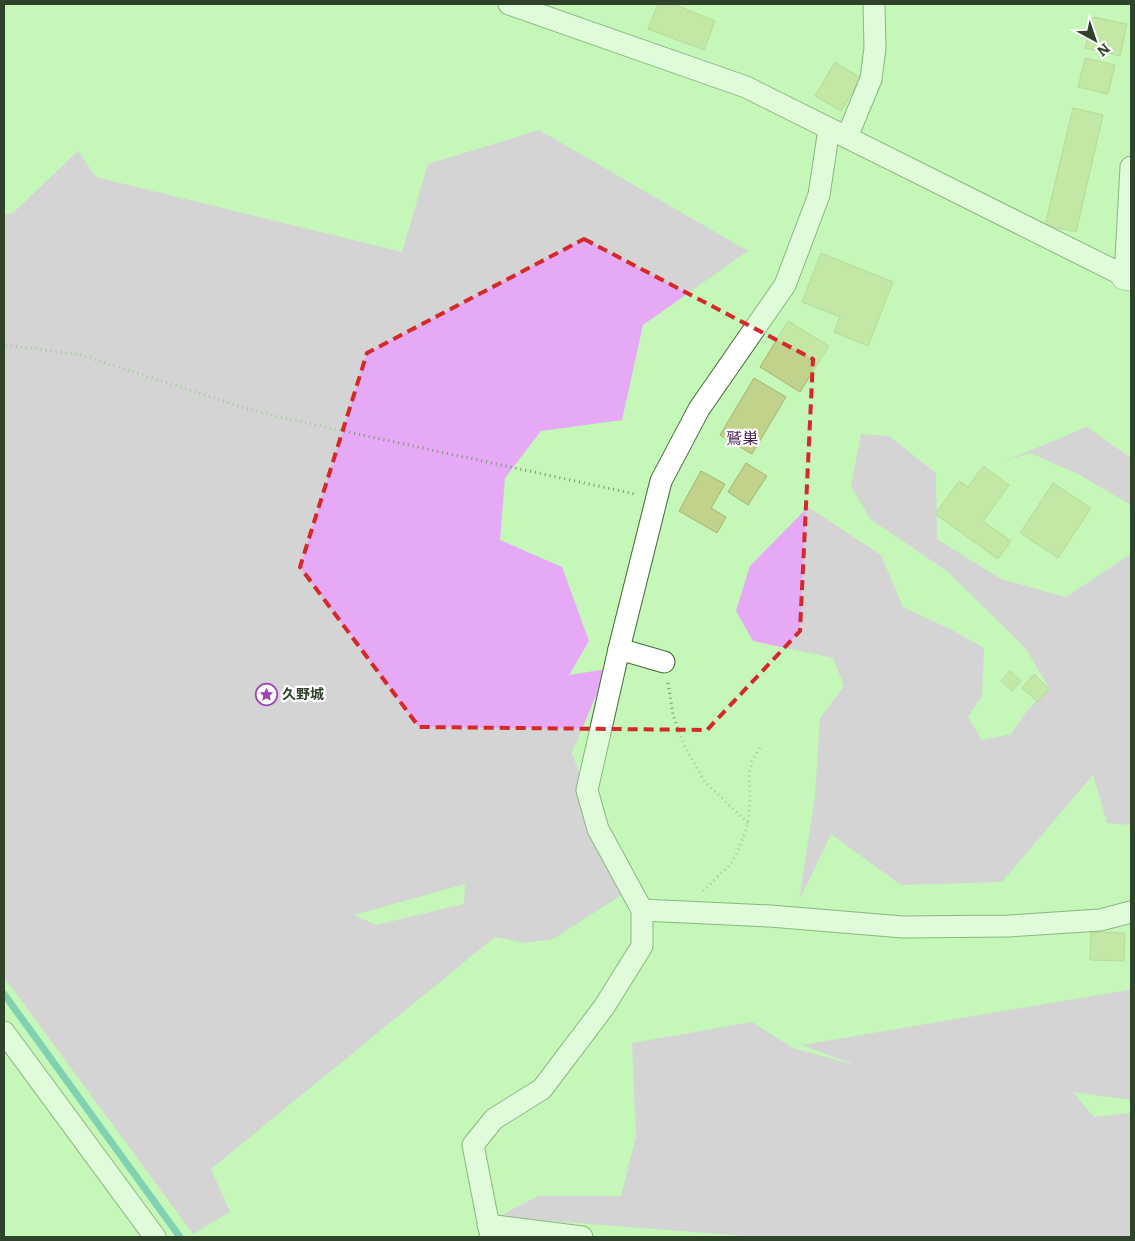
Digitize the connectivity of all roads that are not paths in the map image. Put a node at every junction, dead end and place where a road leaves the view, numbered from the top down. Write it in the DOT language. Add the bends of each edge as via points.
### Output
graph roads {
  1 [pos="509,4"];
  2 [pos="874,4"];
  3 [pos="838,133"];
  4 [pos="1131,167"];
  5 [pos="1128,276"];
  6 [pos="619,649"];
  7 [pos="664,662"];
  8 [pos="642,910"];
  9 [pos="1131,912"];
  10 [pos="4,1032"];
  11 [pos="490,1231"];
  12 [pos="155,1237"];
  13 [pos="582,1237"];
  1 -- 3 [label="street" via="746,87"];
  2 -- 3 [label="street" via="875,48 871,79"];
  3 -- 5 [label="street"];
  3 -- 6 [label="street" via="785,285 699,409 661,481"];
  4 -- 5 [label="street"];
  6 -- 7 [label="street"];
  6 -- 8 [label="street" via="587,790 598,829"];
  8 -- 9 [label="street" via="903,927 1009,926 1100,920"];
  8 -- 11 [label="street" via="642,946 604,1007 542,1089 494,1119 473,1146"];
  10 -- 12 [label="street"];
  11 -- 13 [label="street"];
}
